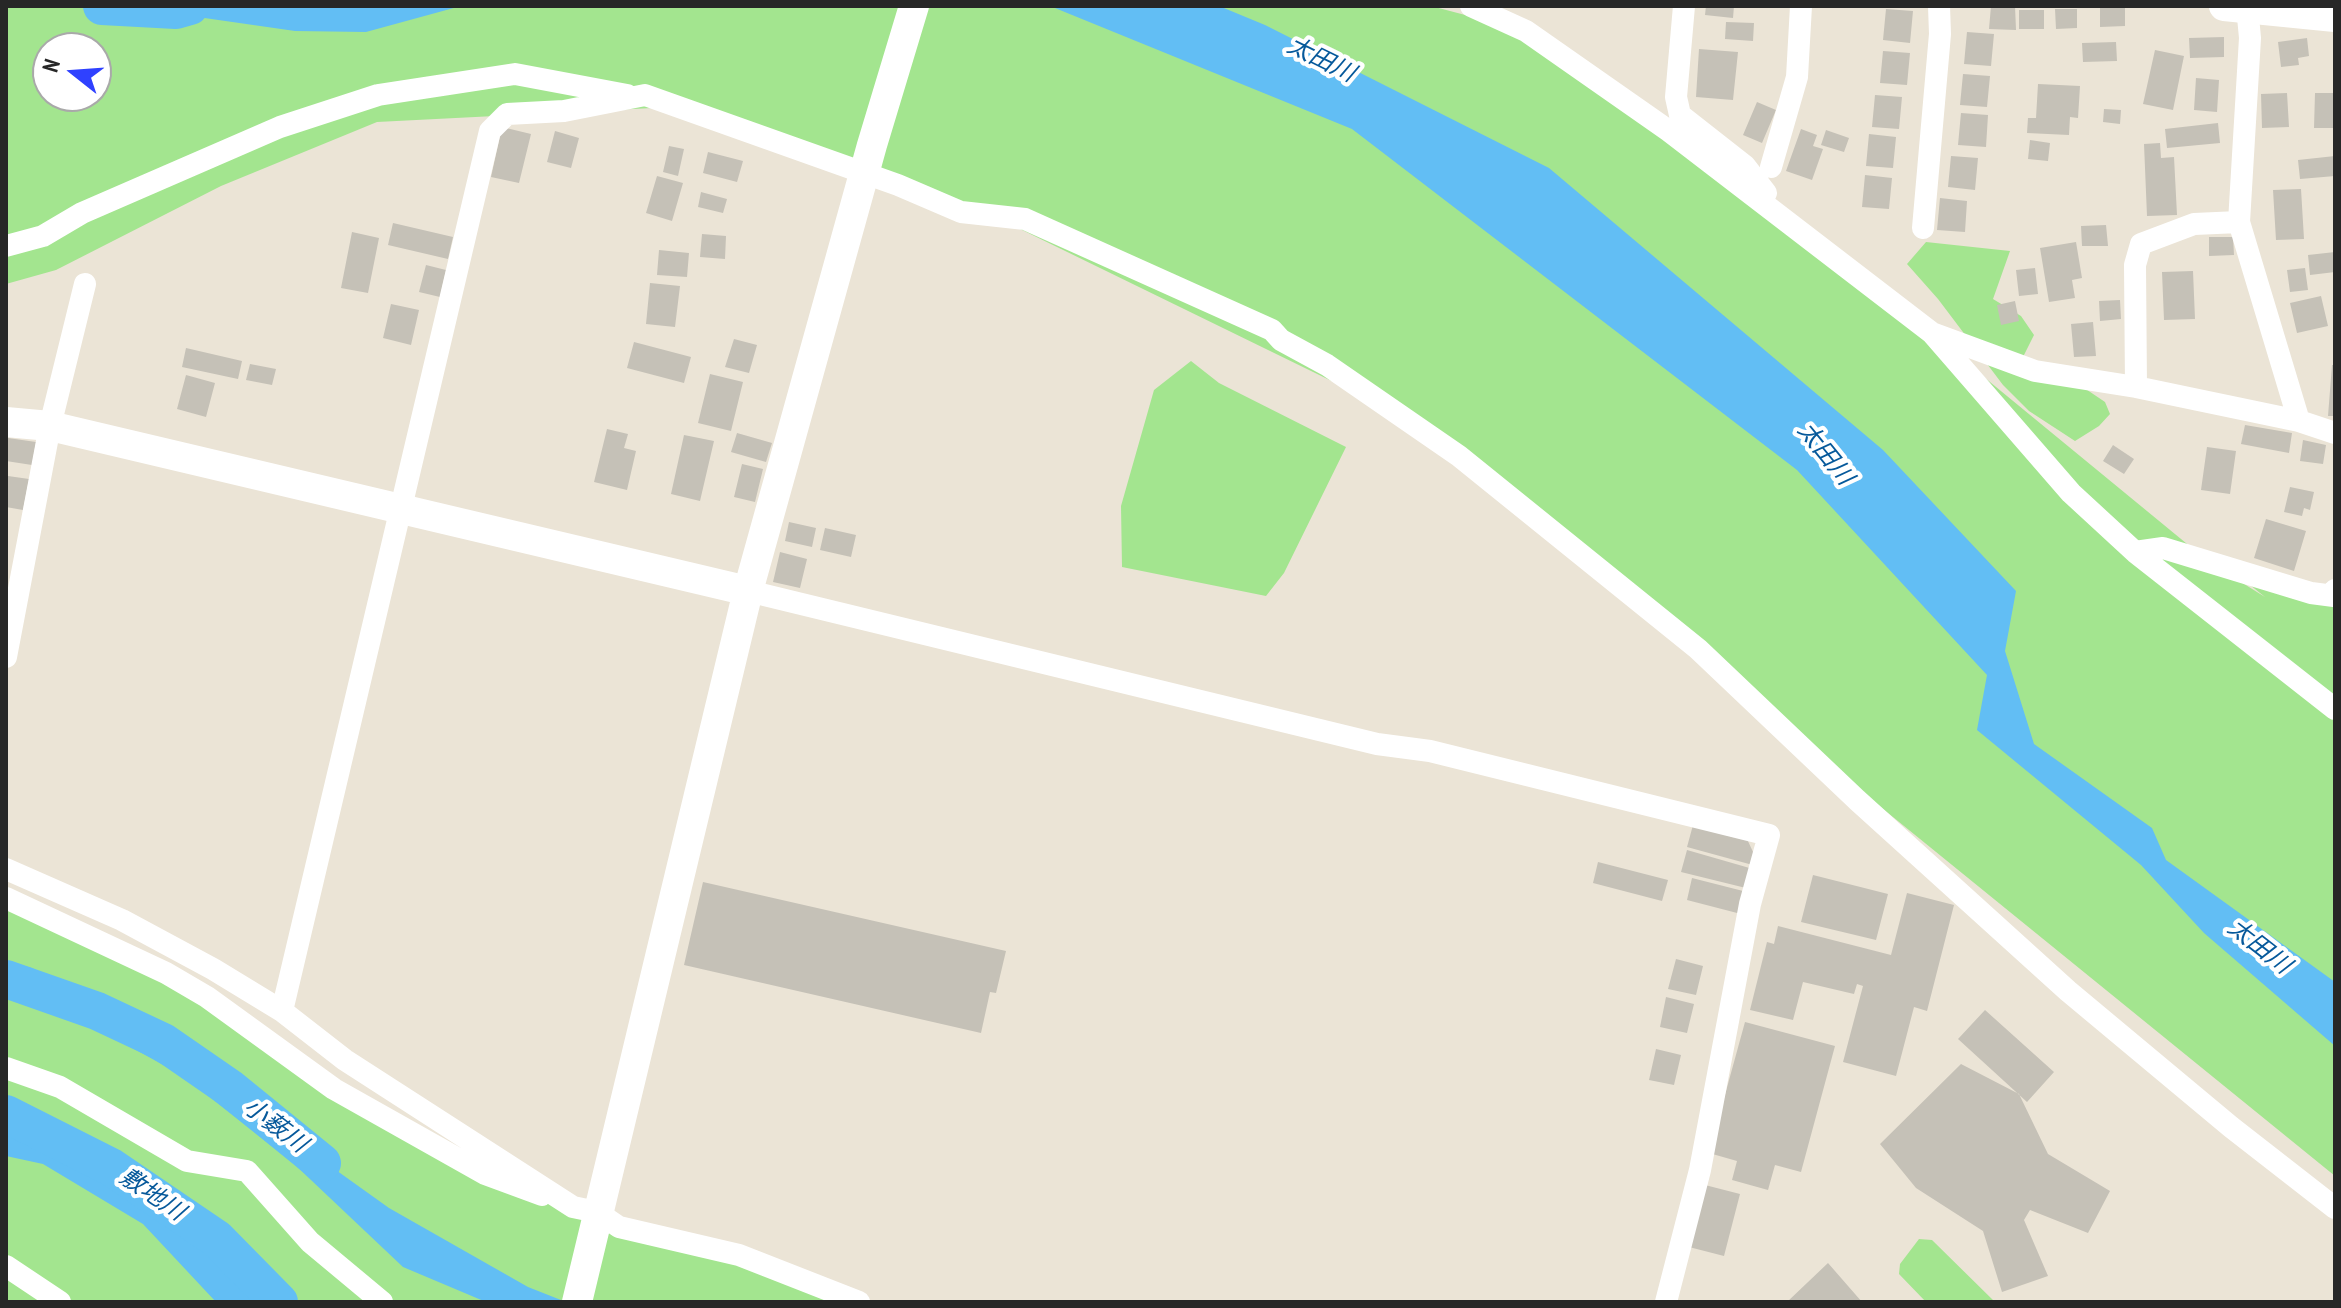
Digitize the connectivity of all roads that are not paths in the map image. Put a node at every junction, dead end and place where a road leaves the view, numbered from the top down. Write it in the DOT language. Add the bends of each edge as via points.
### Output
graph roads {
  1 [pos="914,6"];
  2 [pos="1471,6"];
  3 [pos="1684,6"];
  4 [pos="1801,6"];
  5 [pos="1939,6"];
  6 [pos="2240,7"];
  7 [pos="2335,17"];
  8 [pos="634,96"];
  9 [pos="1771,167"];
  10 [pos="866,175"];
  11 [pos="1784,216"];
  12 [pos="2239,222"];
  13 [pos="1923,228"];
  14 [pos="6,246"];
  15 [pos="85,284"];
  16 [pos="1932,333"];
  17 [pos="2136,387"];
  18 [pos="2299,421"];
  19 [pos="6,422"];
  20 [pos="50,426"];
  21 [pos="2335,433"];
  22 [pos="398,508"];
  23 [pos="2135,552"];
  24 [pos="2335,590"];
  25 [pos="748,591"];
  26 [pos="6,657"];
  27 [pos="2335,709"];
  28 [pos="6,869"];
  29 [pos="6,898"];
  30 [pos="282,1011"];
  31 [pos="6,1068"];
  32 [pos="2335,1208"];
  33 [pos="585,1209"];
  34 [pos="6,1266"];
  35 [pos="60,1302"];
  36 [pos="382,1302"];
  37 [pos="577,1302"];
  38 [pos="859,1302"];
  39 [pos="1666,1302"];
  1 -- 10 [label="street"];
  2 -- 11 [label="street" via="1526,31"];
  3 -- 11 [label="street" via="1676,97 1680,115 1745,166"];
  4 -- 9 [label="street" via="1797,77"];
  5 -- 13 [label="street"];
  6 -- 7 [label="street"];
  6 -- 12 [label="street" via="2250,38"];
  8 -- 10 [label="street" via="645,95"];
  8 -- 14 [label="street" via="515,74 378,95 280,127 82,213 43,236"];
  8 -- 22 [label="street" via="564,111 507,114 490,131"];
  10 -- 25 [label="street"];
  10 -- 32 [label="street" via="961,212 1025,219 1272,330 1459,456 1698,649 2068,991"];
  11 -- 16 [label="street"];
  12 -- 17 [label="street" via="2194,224 2141,244 2135,265"];
  12 -- 18 [label="street"];
  15 -- 20 [label="street"];
  16 -- 17 [label="street" via="2035,371"];
  16 -- 23 [label="street" via="2071,493"];
  17 -- 18 [label="street"];
  18 -- 21 [label="street"];
  19 -- 20 [label="street"];
  20 -- 22 [label="street"];
  20 -- 26 [label="street"];
  22 -- 25 [label="street"];
  22 -- 30 [label="street"];
  23 -- 24 [label="street" via="2163,548 2311,593 2334,596"];
  23 -- 27 [label="street"];
  25 -- 33 [label="street"];
  25 -- 39 [label="street" via="1769,835 1750,904 1700,1170"];
  28 -- 30 [label="street" via="170,944"];
  29 -- 33 [label="street" via="166,973 334,1089 446,1154 485,1174"];
  30 -- 33 [label="street" via="345,1060"];
  31 -- 36 [label="street" via="60,1087 187,1161 247,1171 310,1242"];
  33 -- 37 [label="street"];
  33 -- 38 [label="street" via="619,1227 739,1255"];
  34 -- 35 [label="street"];
}
